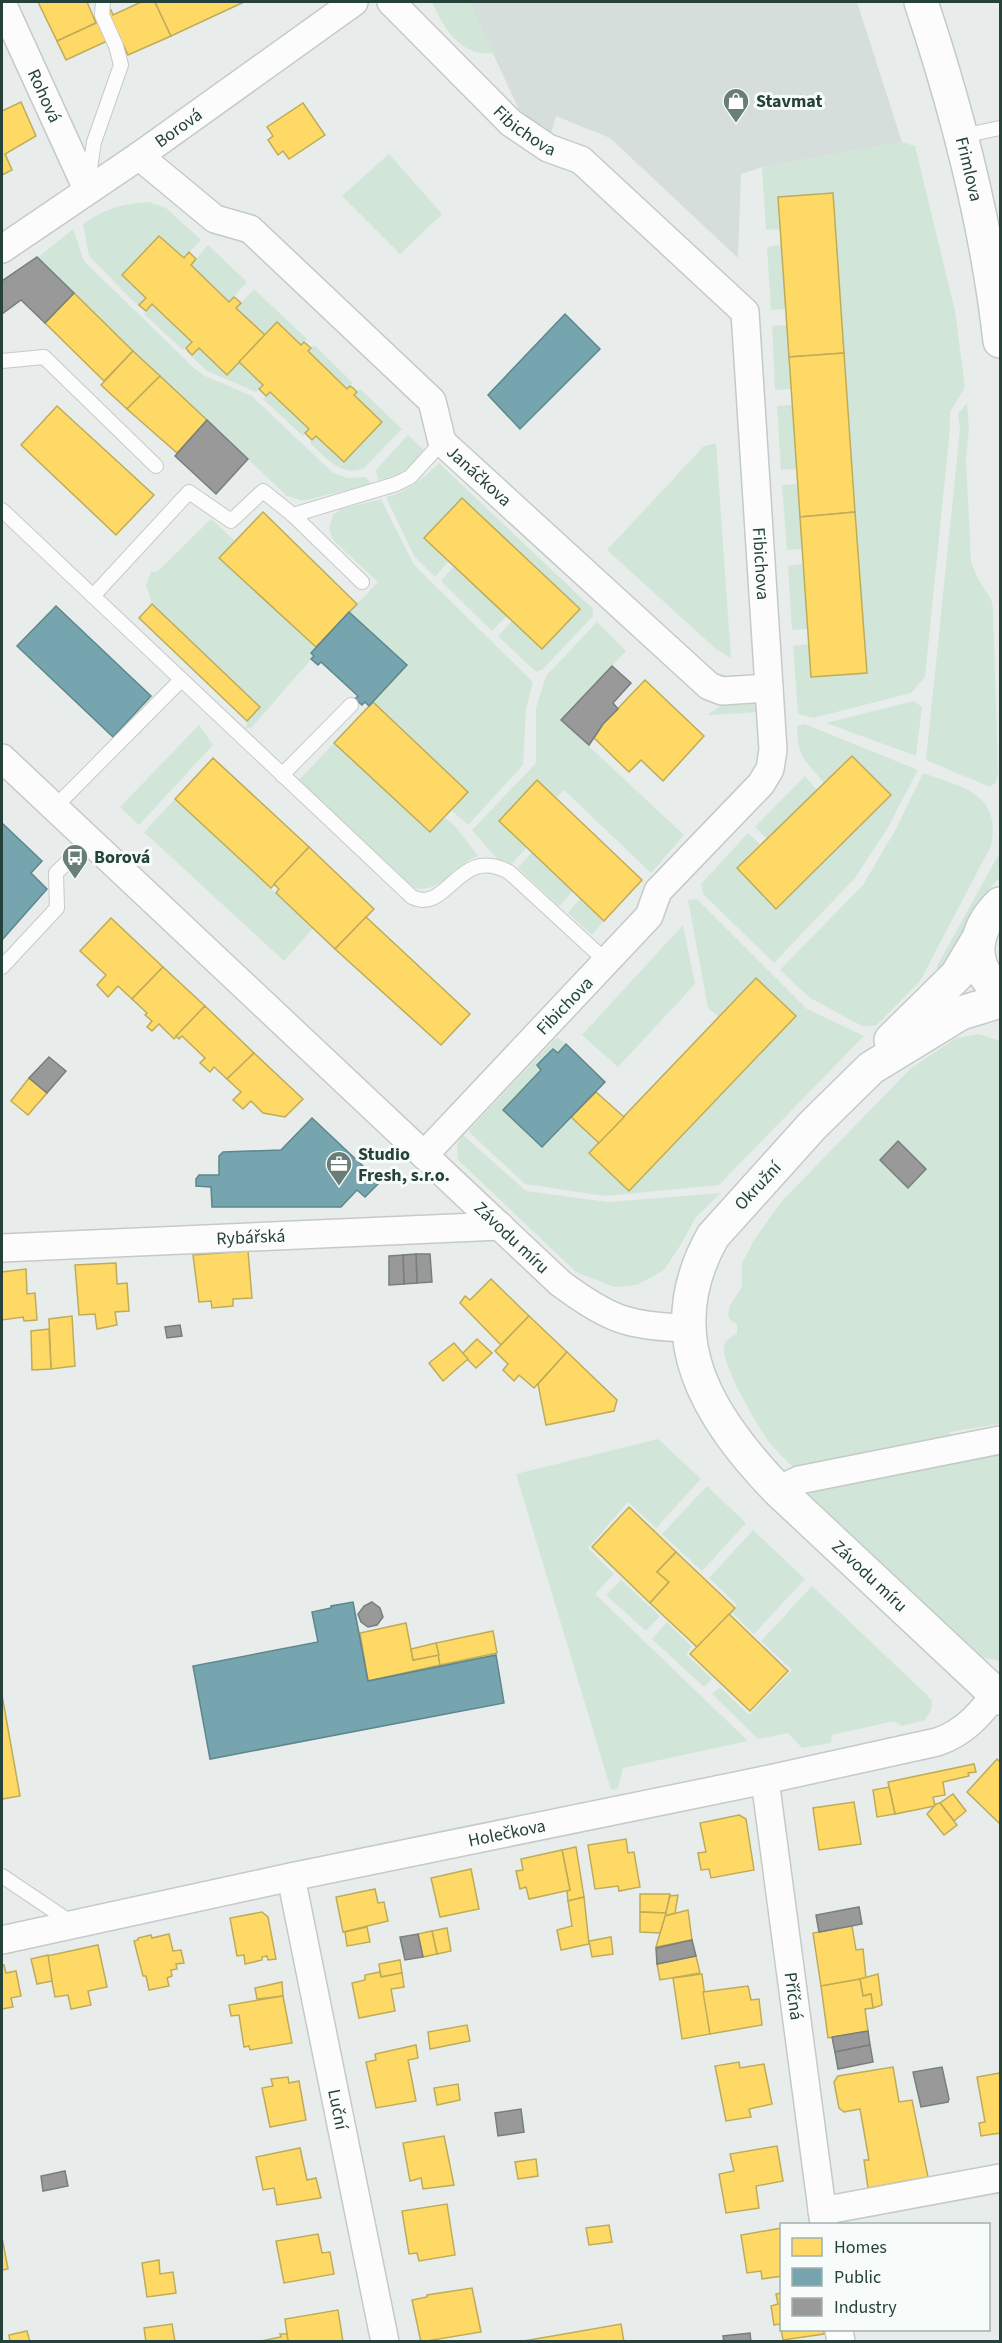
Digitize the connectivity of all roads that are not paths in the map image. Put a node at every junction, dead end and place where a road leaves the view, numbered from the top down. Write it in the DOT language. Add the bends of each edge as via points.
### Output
graph roads {
  1 [pos="103,2"];
  2 [pos="354,2"];
  3 [pos="391,2"];
  4 [pos="921,2"];
  5 [pos="2,3"];
  6 [pos="1000,128"];
  7 [pos="962,136"];
  8 [pos="139,156"];
  9 [pos="87,189"];
  10 [pos="2,249"];
  11 [pos="1000,341"];
  12 [pos="2,361"];
  13 [pos="442,442"];
  14 [pos="156,466"];
  15 [pos="2,510"];
  16 [pos="293,515"];
  17 [pos="362,582"];
  18 [pos="93,596"];
  19 [pos="181,680"];
  20 [pos="769,688"];
  21 [pos="351,705"];
  22 [pos="2,760"];
  23 [pos="282,775"];
  24 [pos="54,808"];
  25 [pos="89,841"];
  26 [pos="1000,904"];
  27 [pos="979,938"];
  28 [pos="607,962"];
  29 [pos="2,967"];
  30 [pos="1000,992"];
  31 [pos="1000,1001"];
  32 [pos="871,1068"];
  33 [pos="424,1155"];
  34 [pos="500,1226"];
  35 [pos="2,1248"];
  36 [pos="689,1328"];
  37 [pos="1000,1440"];
  38 [pos="778,1490"];
  39 [pos="999,1693"];
  40 [pos="765,1780"];
  41 [pos="2,1876"];
  42 [pos="291,1877"];
  43 [pos="76,1925"];
  44 [pos="2,1940"];
  45 [pos="1000,2178"];
  46 [pos="823,2218"];
  47 [pos="385,2342"];
  1 -- 9 [label="lane" via="102,15 122,65 94,142"];
  2 -- 8 [label="street, Borová"];
  3 -- 20 [label="street, Fibichova" via="511,123 548,148 581,160 745,312"];
  4 -- 7 [label="main road, Frimlova"];
  5 -- 9 [label="street, Rohová"];
  6 -- 7 [label="lane"];
  7 -- 11 [label="main road, Frimlova" via="990,261"];
  8 -- 9 [label="street, Borová"];
  8 -- 13 [label="street, Janáčkova" via="215,219 250,229 259,237 432,401"];
  9 -- 10 [label="street, Borová"];
  12 -- 14 [label="lane" via="44,357"];
  13 -- 16 [label="lane" via="410,477 396,484"];
  13 -- 20 [label="street, Janáčkova" via="709,686 722,691"];
  15 -- 18 [label="lane"];
  16 -- 17 [label="lane"];
  16 -- 18 [label="lane" via="263,491 231,521 189,492"];
  18 -- 19 [label="lane"];
  19 -- 23 [label="lane"];
  19 -- 24 [label="lane"];
  20 -- 28 [label="street, Fibichova" via="773,750 770,769 761,784 658,891 649,916"];
  21 -- 23 [label="lane"];
  22 -- 24 [label="street, Závodu míru"];
  23 -- 28 [label="lane" via="412,897 428,900 475,865 501,867"];
  24 -- 25 [label="street, Závodu míru"];
  25 -- 29 [label="lane" via="56,873 57,908"];
  25 -- 33 [label="street, Závodu míru"];
  26 -- 27 [label="main road, Okružní" via="988,916"];
  27 -- 30 [label="main road" via="980,964 987,979"];
  27 -- 32 [label="main road, Okružní" via="957,975 893,1037"];
  28 -- 33 [label="street, Fibichova"];
  31 -- 32 [label="main road, Okružní" via="961,1013"];
  32 -- 36 [label="main road, Okružní" via="812,1126 713,1236 694,1284"];
  33 -- 34 [label="street, Závodu míru"];
  34 -- 35 [label="street, Rybářská"];
  34 -- 36 [label="street, Závodu míru" via="560,1283 601,1312 642,1326"];
  36 -- 38 [label="main road, Závodu míru" via="694,1366 719,1418"];
  37 -- 38 [label="street" via="799,1480"];
  38 -- 39 [label="main road, Závodu míru"];
  39 -- 40 [label="street, Holečkova" via="974,1721 947,1739"];
  40 -- 42 [label="street, Holečkova"];
  40 -- 46 [label="street, Příčná"];
  41 -- 43 [label="lane"];
  42 -- 43 [label="street, Holečkova"];
  42 -- 47 [label="street, Luční"];
  43 -- 44 [label="street, Holečkova"];
  45 -- 46 [label="street, Příčná"];
}
